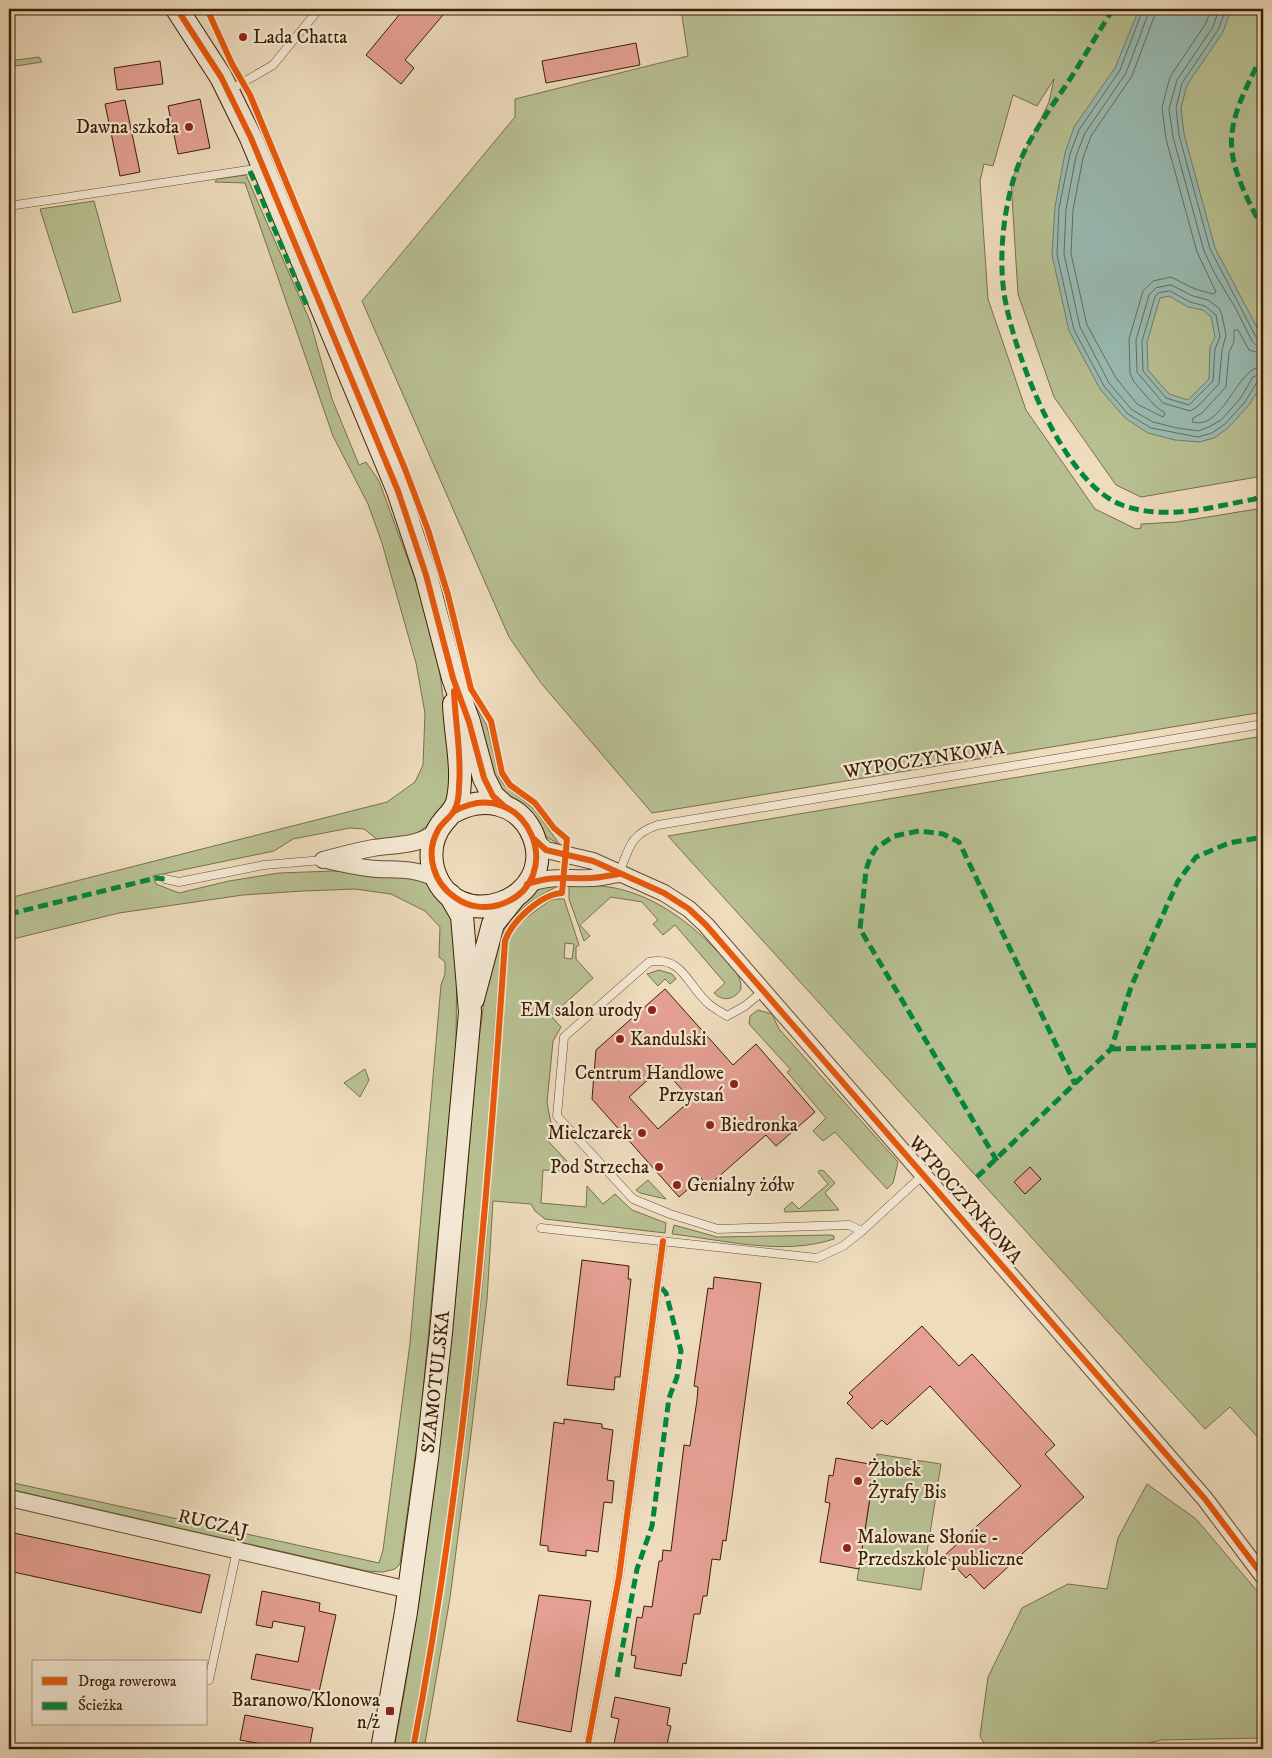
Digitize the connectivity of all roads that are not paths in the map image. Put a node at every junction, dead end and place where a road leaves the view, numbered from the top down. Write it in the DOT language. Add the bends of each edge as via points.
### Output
graph roads {
  1 [pos="177,9"];
  2 [pos="319,9"];
  3 [pos="228,91"];
  4 [pos="263,167"];
  5 [pos="9,206"];
  6 [pos="453,678"];
  7 [pos="1263,724"];
  8 [pos="504,806"];
  9 [pos="453,812"];
  10 [pos="437,831"];
  11 [pos="534,839"];
  12 [pos="322,860"];
  13 [pos="619,874"];
  14 [pos="165,878"];
  15 [pos="444,887"];
  16 [pos="521,891"];
  17 [pos="764,989"];
  18 [pos="470,1012"];
  19 [pos="923,1175"];
  20 [pos="541,1228"];
  21 [pos="862,1231"];
  22 [pos="663,1241"];
  23 [pos="9,1498"];
  24 [pos="237,1550"];
  25 [pos="1263,1576"];
  26 [pos="409,1590"];
  27 [pos="209,1680"];
  28 [pos="382,1749"];
  29 [pos="587,1749"];
  1 -- 3 [label="street"];
  2 -- 3 [label="lane" via="273,65"];
  3 -- 4 [label="street"];
  4 -- 5 [label="lane"];
  4 -- 6 [label="street" via="398,491 424,568"];
  6 -- 8 [label="street" via="488,787"];
  6 -- 9 [label="street" via="460,772"];
  7 -- 13 [label="lane, WYPOCZYNKOWA" via="658,825 640,832 633,839"];
  8 -- 9 [label="street" via="472,803"];
  8 -- 11 [label="street" via="520,816"];
  9 -- 10 [label="street"];
  10 -- 12 [label="street" via="412,845 374,848"];
  10 -- 15 [label="street" via="432,859"];
  11 -- 13 [label="street, WYPOCZYNKOWA" via="546,850 593,861"];
  11 -- 16 [label="street" via="537,858"];
  12 -- 14 [label="lane" via="264,865 178,882"];
  12 -- 15 [label="street" via="375,869 418,871"];
  13 -- 16 [label="street, WYPOCZYNKOWA" via="543,879"];
  13 -- 17 [label="street, WYPOCZYNKOWA" via="664,893 689,909"];
  15 -- 16 [label="street" via="468,904 487,907 497,906"];
  15 -- 18 [label="street, SZAMOTULSKA" via="462,916"];
  16 -- 18 [label="street, SZAMOTULSKA" via="492,924"];
  17 -- 19 [label="street, WYPOCZYNKOWA"];
  17 -- 21 [label="lane" via="745,1006 727,1016 709,1005 675,965 662,959 649,962 564,1037 556,1116 633,1200 670,1214 718,1229 849,1225"];
  18 -- 26 [label="street, SZAMOTULSKA" via="436,1388"];
  19 -- 21 [label="lane"];
  19 -- 25 [label="street, WYPOCZYNKOWA" via="1205,1499"];
  20 -- 22 [label="lane"];
  21 -- 22 [label="lane" via="843,1246 817,1258"];
  22 -- 29 [label="lane" via="619,1576"];
  23 -- 24 [label="street, RUCZAJ"];
  24 -- 26 [label="street, RUCZAJ"];
  24 -- 27 [label="lane"];
  26 -- 28 [label="street, SZAMOTULSKA"];
}
